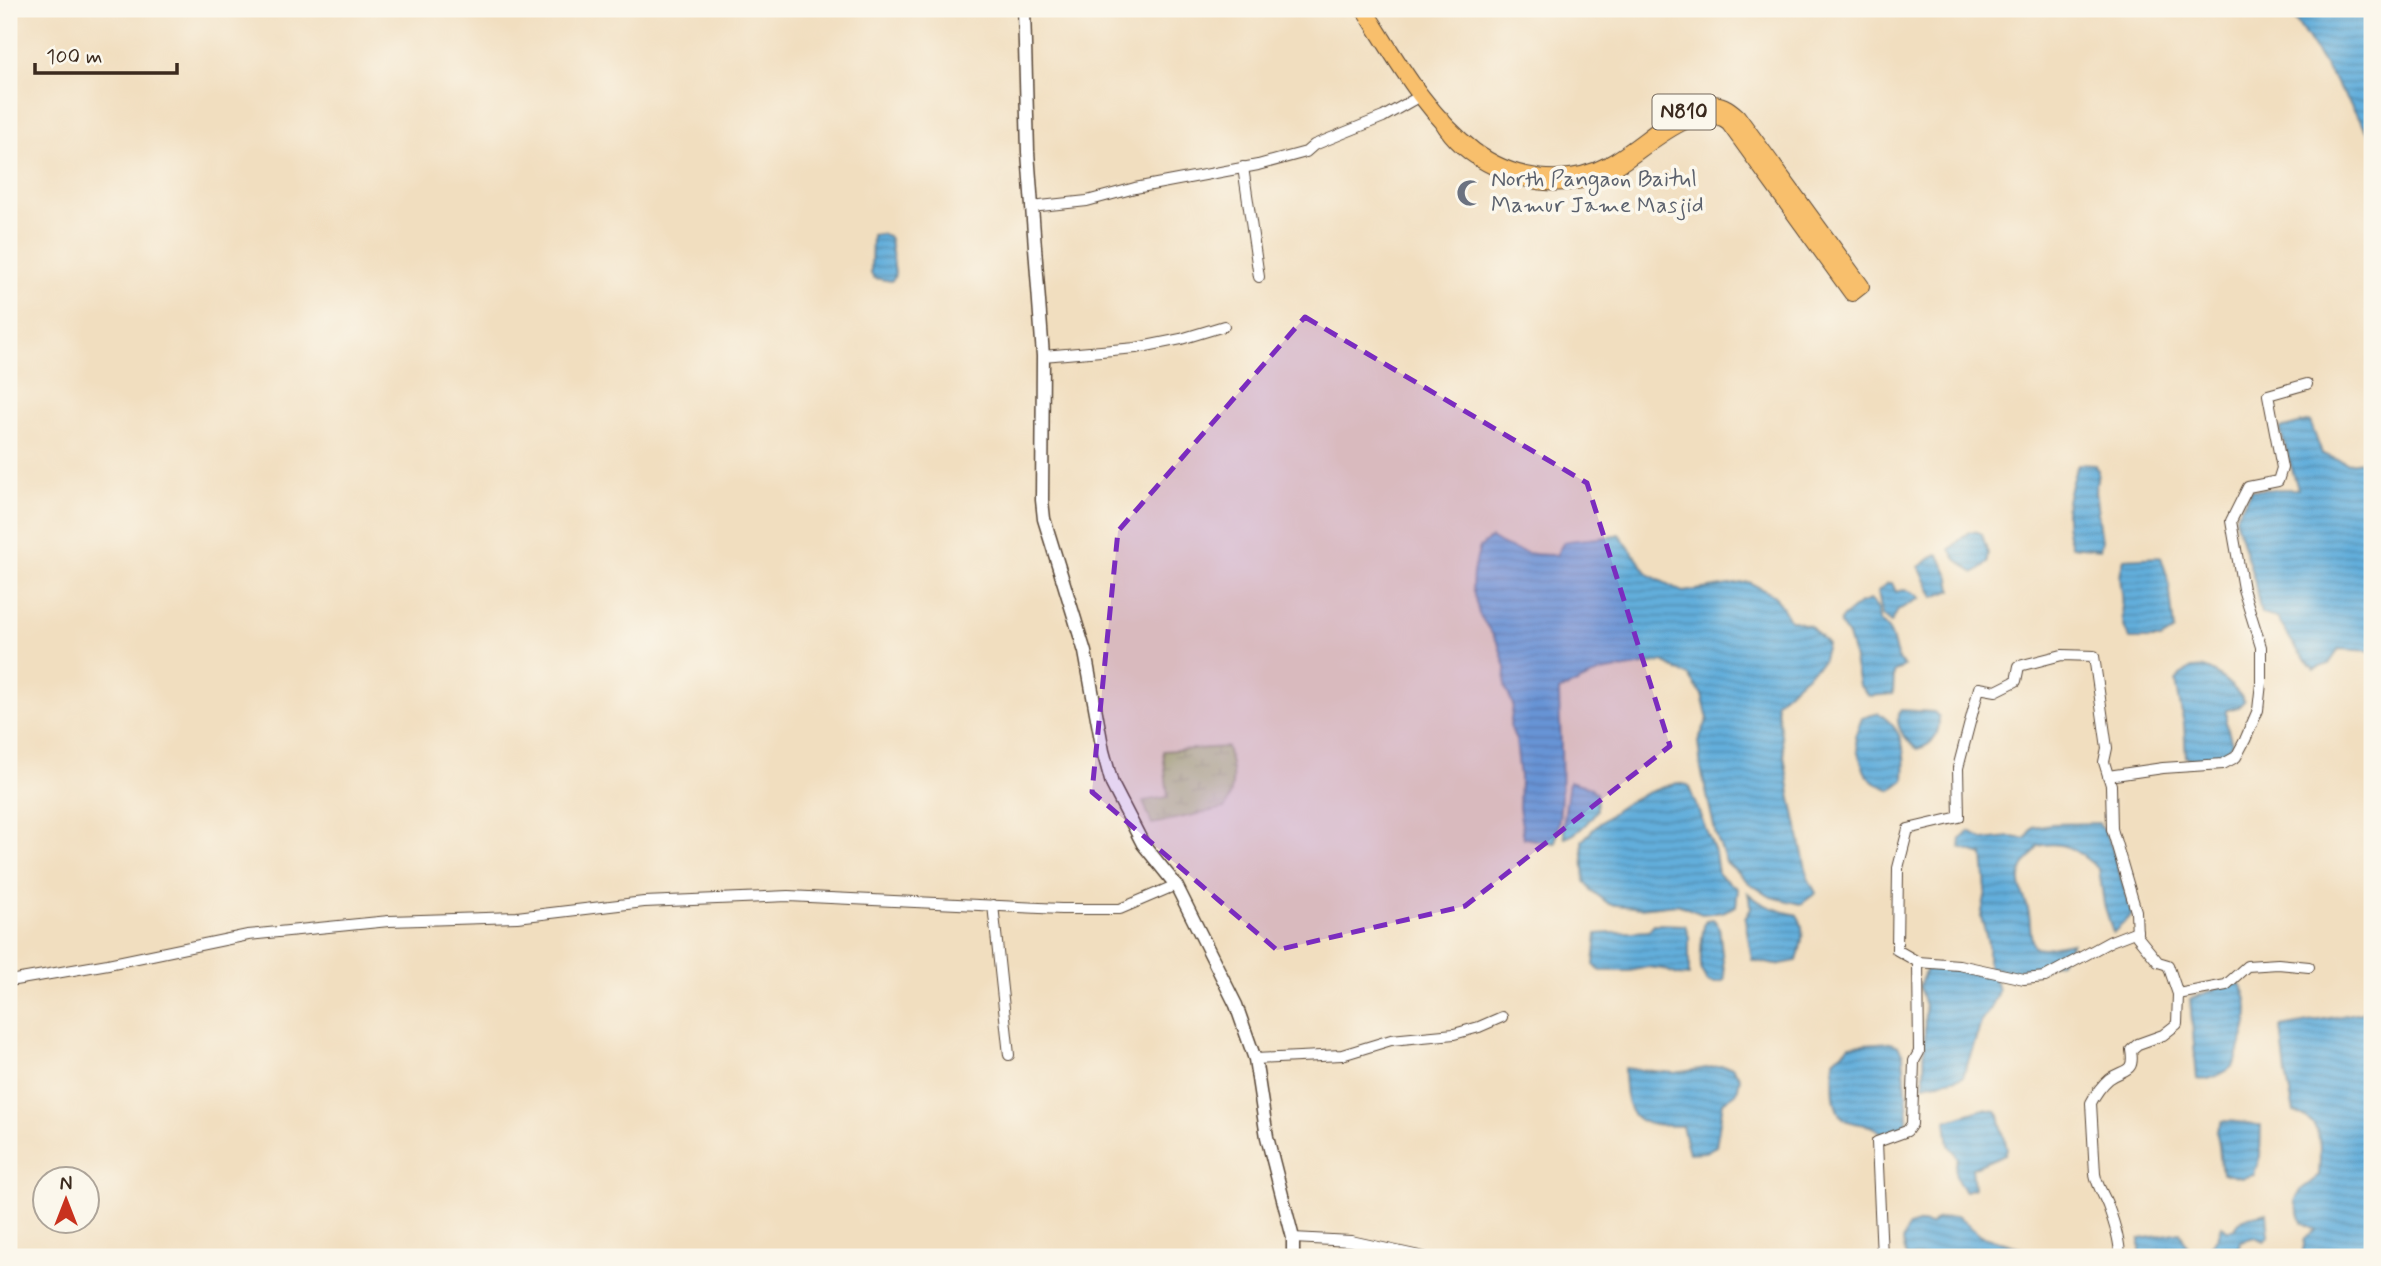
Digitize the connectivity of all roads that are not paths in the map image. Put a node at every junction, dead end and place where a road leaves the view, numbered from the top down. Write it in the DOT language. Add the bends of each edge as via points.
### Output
graph roads {
  1 [pos="1024,9"];
  2 [pos="1364,9"];
  3 [pos="1420,96"];
  4 [pos="1243,167"];
  5 [pos="1572,179"];
  6 [pos="1031,207"];
  7 [pos="1259,277"];
  8 [pos="1224,326"];
  9 [pos="1043,356"];
  10 [pos="2307,384"];
  11 [pos="2108,776"];
  12 [pos="1176,885"];
  13 [pos="993,905"];
  14 [pos="2137,931"];
  15 [pos="1918,962"];
  16 [pos="2309,967"];
  17 [pos="9,981"];
  18 [pos="2178,994"];
  19 [pos="1503,1017"];
  20 [pos="1009,1055"];
  21 [pos="1255,1059"];
  22 [pos="1293,1238"];
  23 [pos="1293,1257"];
  24 [pos="1424,1257"];
  25 [pos="1882,1257"];
  26 [pos="2120,1257"];
  1 -- 6 [label="street"];
  2 -- 3 [label="highway, N810"];
  3 -- 4 [label="street" via="1306,152"];
  3 -- 5 [label="highway, N810" via="1456,141 1488,164 1543,182"];
  4 -- 6 [label="street" via="1087,201"];
  4 -- 7 [label="street"];
  5 -- 5 [label="highway, N810" via="1607,165 1688,109 1714,104 1726,107 1861,286 1852,293 1729,123 1715,115 1697,115 1682,122 1602,174"];
  6 -- 9 [label="street"];
  8 -- 9 [label="street" via="1136,348"];
  9 -- 12 [label="street" via="1044,519 1085,652 1112,784 1143,844"];
  10 -- 11 [label="street" via="2268,395 2282,468 2278,481 2248,487 2231,521 2243,589 2261,647 2258,710 2245,740 2236,757 2223,764"];
  11 -- 14 [label="street" via="2112,829 2136,911"];
  11 -- 15 [label="street" via="2094,656 2062,655 2019,666 2016,681 1996,691 1979,688 1958,768 1959,817 1908,829 1898,869 1896,950"];
  12 -- 13 [label="street" via="1120,909"];
  12 -- 21 [label="street" via="1236,1005"];
  13 -- 17 [label="street" via="788,896 644,902 517,917 389,921 248,935"];
  13 -- 20 [label="street"];
  14 -- 15 [label="street" via="2045,977"];
  14 -- 18 [label="street" via="2158,962 2168,965"];
  15 -- 25 [label="street" via="1919,1052 1914,1061 1912,1124 1907,1131 1877,1142"];
  16 -- 18 [label="street" via="2247,966 2225,985"];
  18 -- 26 [label="street" via="2177,1024 2131,1050 2129,1069 2109,1079 2091,1103 2097,1185 2108,1205"];
  19 -- 21 [label="street" via="1454,1034 1391,1040 1342,1055"];
  21 -- 22 [label="street"];
  22 -- 23 [label="street"];
  22 -- 24 [label="street" via="1351,1241"];
}
